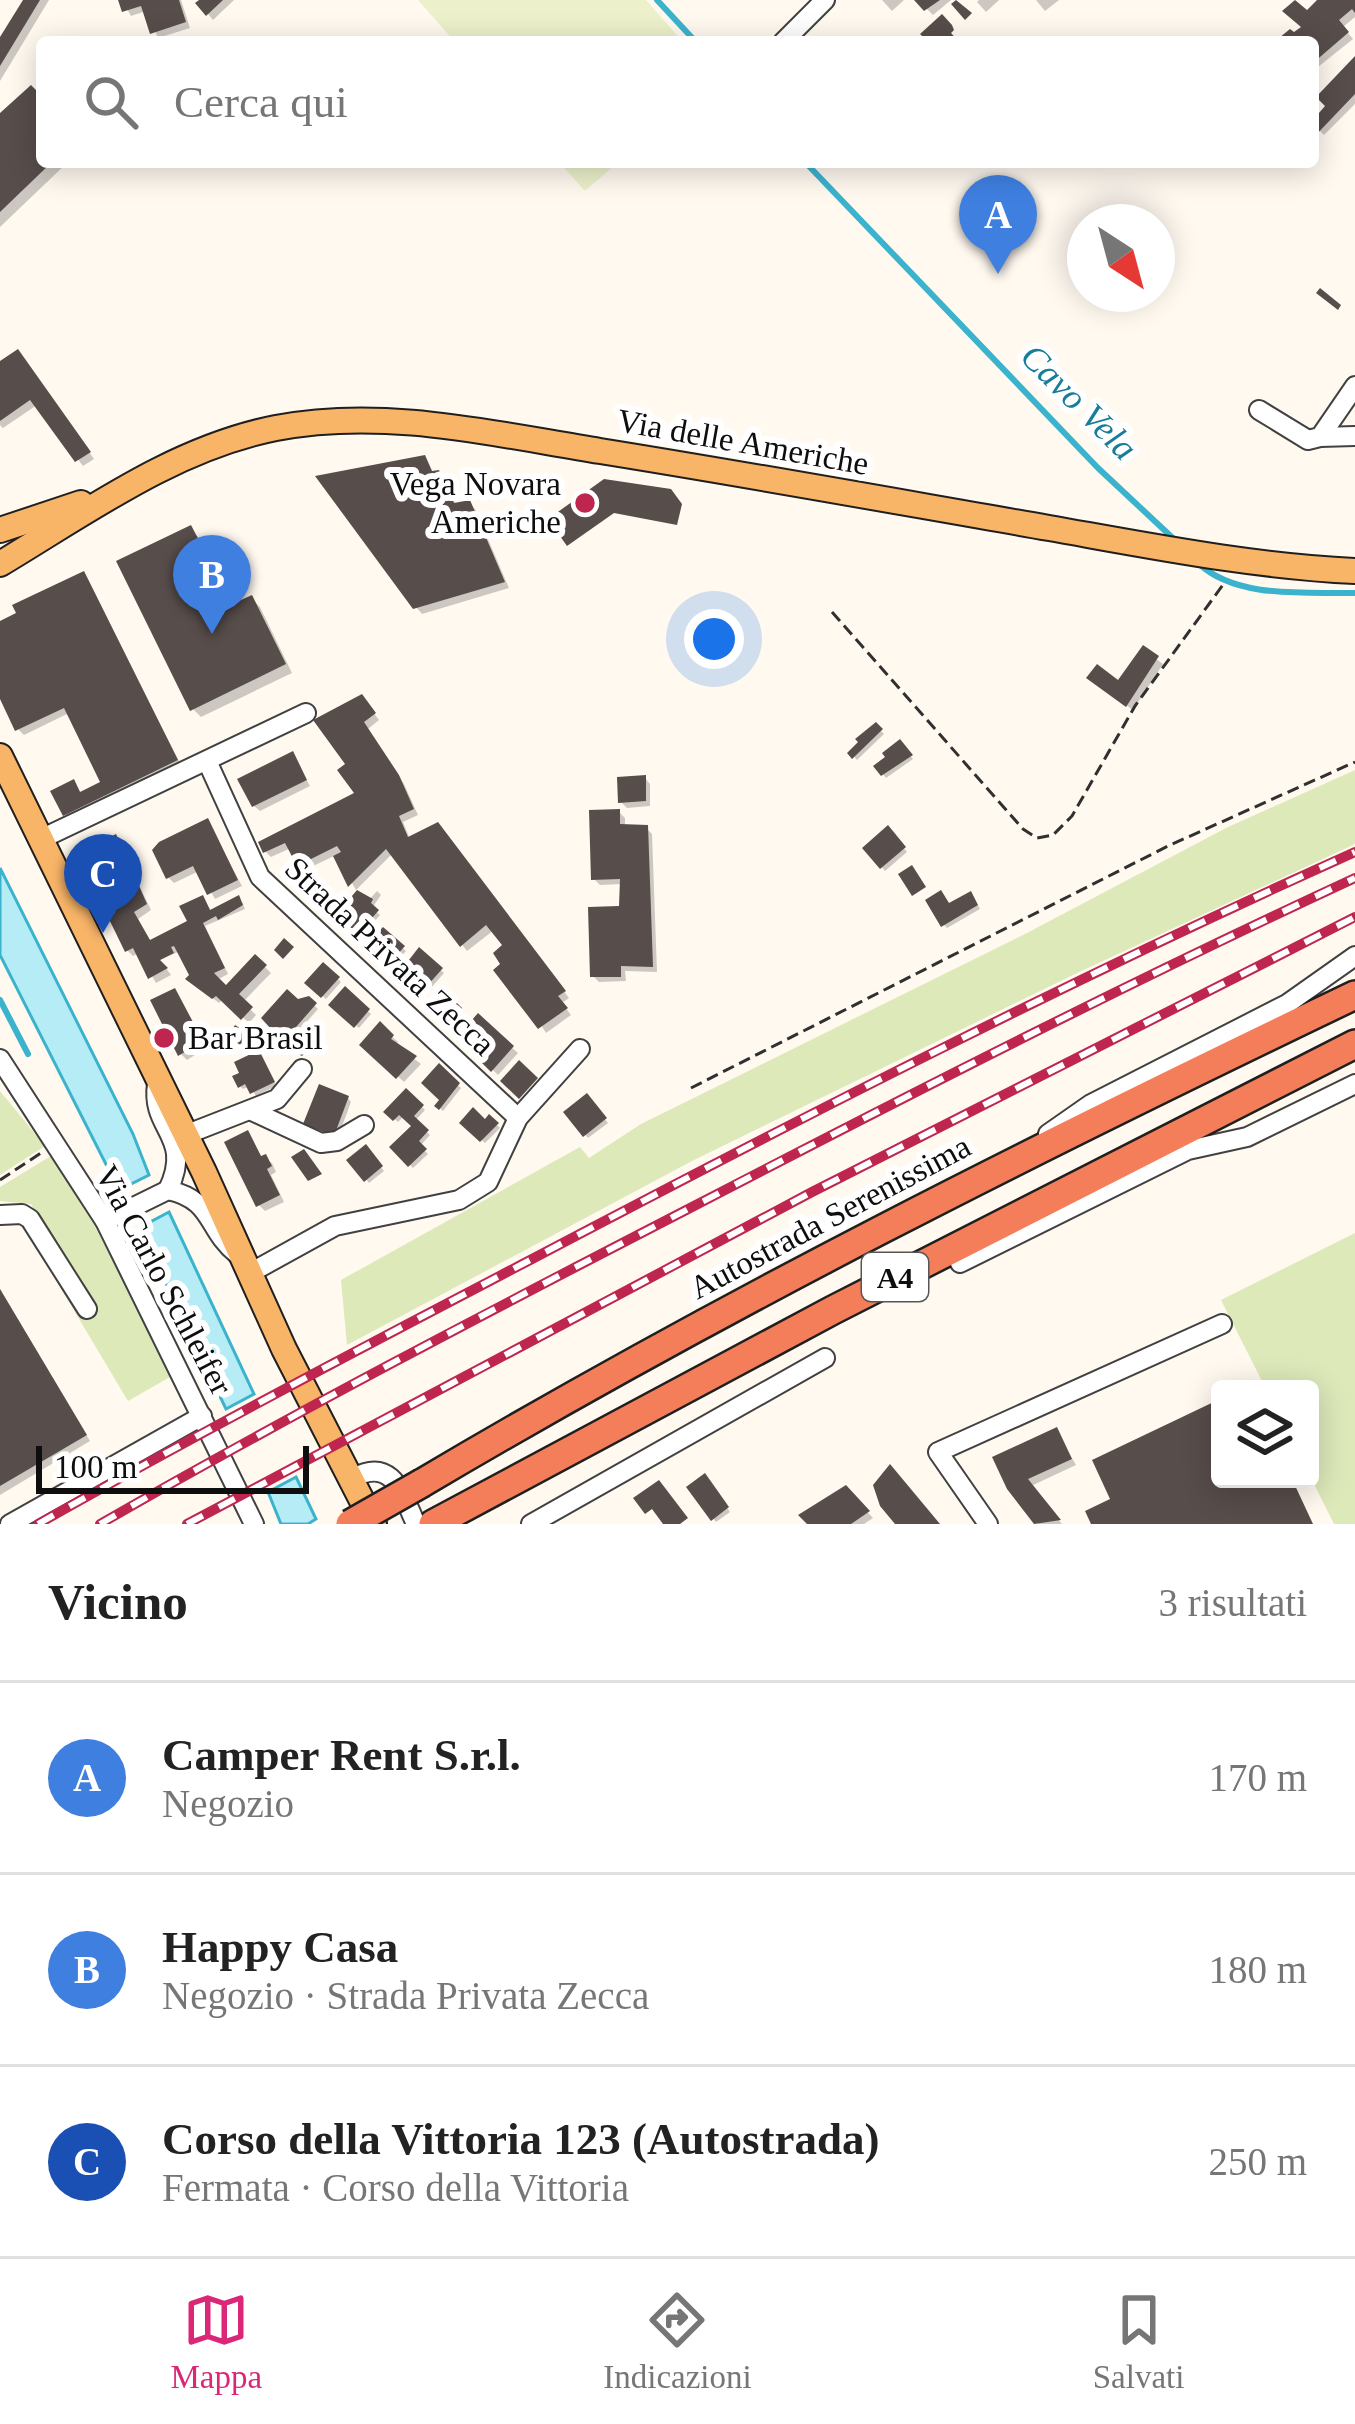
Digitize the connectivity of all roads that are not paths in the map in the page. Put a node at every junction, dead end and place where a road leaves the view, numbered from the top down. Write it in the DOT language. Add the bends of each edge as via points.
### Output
graph roads {
  1 [pos="824,0"];
  2 [pos="789,36"];
  3 [pos="1355,386"];
  4 [pos="1259,410"];
  5 [pos="1355,436"];
  6 [pos="1320,437"];
  7 [pos="128,487"];
  8 [pos="0,530"];
  9 [pos="0,564"];
  10 [pos="1355,571"];
  11 [pos="306,713"];
  12 [pos="0,756"];
  13 [pos="207,761"];
  14 [pos="41,839"];
  15 [pos="1355,956"];
  16 [pos="1355,995"];
  17 [pos="1355,1044"];
  18 [pos="580,1049"];
  19 [pos="2,1065"];
  20 [pos="302,1070"];
  21 [pos="158,1079"];
  22 [pos="1355,1084"];
  23 [pos="1355,1097"];
  24 [pos="250,1110"];
  25 [pos="518,1118"];
  26 [pos="364,1125"];
  27 [pos="185,1135"];
  28 [pos="1174,1157"];
  29 [pos="993,1171"];
  30 [pos="168,1190"];
  31 [pos="0,1215"];
  32 [pos="113,1218"];
  33 [pos="961,1263"];
  34 [pos="247,1266"];
  35 [pos="87,1309"];
  36 [pos="832,1310"];
  37 [pos="1222,1324"];
  38 [pos="825,1358"];
  39 [pos="202,1416"];
  40 [pos="353,1478"];
  41 [pos="430,1523"];
  42 [pos="10,1524"];
  43 [pos="254,1524"];
  44 [pos="350,1524"];
  45 [pos="374,1524"];
  46 [pos="532,1524"];
  47 [pos="988,1524"];
  1 -- 2 [label="street"];
  3 -- 6 [label="street"];
  4 -- 6 [label="street" via="1308,440"];
  5 -- 6 [label="street"];
  7 -- 8 [label="main road, Via delle Americhe"];
  7 -- 9 [label="main road, Via delle Americhe"];
  7 -- 10 [label="main road, Via delle Americhe" via="205,447 354,418 639,457 1245,564"];
  11 -- 13 [label="street"];
  12 -- 14 [label="main road"];
  13 -- 14 [label="street"];
  13 -- 25 [label="street, Strada Privata Zecca" via="260,877"];
  14 -- 21 [label="main road"];
  15 -- 29 [label="street" via="1287,1004 1091,1104"];
  16 -- 29 [label="highway, Autostrada Serenissima / A4"];
  17 -- 36 [label="highway, A4"];
  18 -- 25 [label="street"];
  19 -- 32 [label="street, Via Carlo Schleifer"];
  20 -- 24 [label="street" via="277,1099"];
  21 -- 27 [label="main road"];
  21 -- 30 [label="street" via="158,1110 179,1164"];
  22 -- 28 [label="street" via="1247,1136"];
  23 -- 28 [label="street" via="1257,1144"];
  24 -- 26 [label="street" via="320,1143"];
  24 -- 27 [label="street"];
  25 -- 34 [label="street" via="488,1182 459,1200 335,1226"];
  27 -- 34 [label="main road"];
  28 -- 33 [label="street"];
  29 -- 44 [label="highway, Autostrada Serenissima / A4, bridge" via="587,1385"];
  30 -- 32 [label="street"];
  30 -- 34 [label="street" via="200,1203"];
  31 -- 35 [label="street" via="29,1219"];
  32 -- 39 [label="street, Via Carlo Schleifer"];
  33 -- 36 [label="highway"];
  34 -- 40 [label="main road"];
  36 -- 41 [label="highway, A4"];
  37 -- 47 [label="street" via="938,1452"];
  38 -- 46 [label="street"];
  39 -- 42 [label="street"];
  39 -- 43 [label="street, Via Carlo Schleifer"];
  40 -- 41 [label="street" via="382,1470"];
  40 -- 45 [label="main road"];
}
